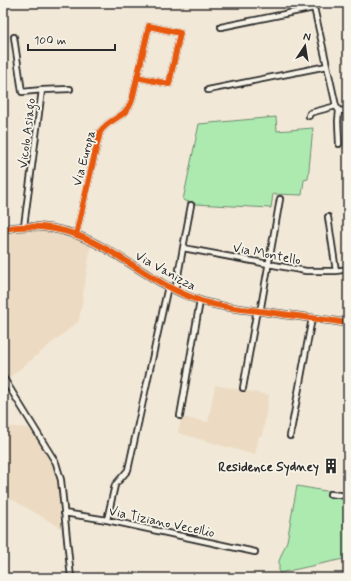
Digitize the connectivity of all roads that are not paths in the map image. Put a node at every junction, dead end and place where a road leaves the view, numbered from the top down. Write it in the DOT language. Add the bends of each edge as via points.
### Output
graph roads {
  1 [pos="313,5"];
  2 [pos="221,27"];
  3 [pos="14,37"];
  4 [pos="327,66"];
  5 [pos="137,77"];
  6 [pos="70,89"];
  7 [pos="42,90"];
  8 [pos="208,90"];
  9 [pos="338,109"];
  10 [pos="348,110"];
  11 [pos="309,116"];
  12 [pos="339,144"];
  13 [pos="280,199"];
  14 [pos="191,205"];
  15 [pos="328,217"];
  16 [pos="24,226"];
  17 [pos="3,229"];
  18 [pos="76,234"];
  19 [pos="183,248"];
  20 [pos="268,265"];
  21 [pos="348,269"];
  22 [pos="336,271"];
  23 [pos="168,286"];
  24 [pos="176,286"];
  25 [pos="200,301"];
  26 [pos="259,311"];
  27 [pos="312,318"];
  28 [pos="348,323"];
  29 [pos="3,377"];
  30 [pos="243,388"];
  31 [pos="180,416"];
  32 [pos="290,436"];
  33 [pos="330,494"];
  34 [pos="348,496"];
  35 [pos="64,513"];
  36 [pos="107,520"];
  37 [pos="255,552"];
  38 [pos="71,578"];
  1 -- 2 [label="street"];
  1 -- 4 [label="street"];
  3 -- 7 [label="street, Vicolo Asiago" via="22,92"];
  4 -- 8 [label="street"];
  4 -- 9 [label="street"];
  5 -- 5 [label="street, Via Europa" via="169,84 180,33 149,26"];
  5 -- 18 [label="street, Via Europa" via="129,108 105,125 100,132"];
  6 -- 7 [label="street, Vicolo Asiago"];
  7 -- 16 [label="street, Vicolo Asiago"];
  9 -- 10 [label="street"];
  9 -- 11 [label="street" via="310,113"];
  9 -- 12 [label="street"];
  13 -- 20 [label="street"];
  14 -- 19 [label="street"];
  15 -- 22 [label="street"];
  16 -- 17 [label="street, Via Vanizza"];
  16 -- 18 [label="street, Via Vanizza" via="52,228"];
  18 -- 23 [label="street, Via Vanizza" via="100,245"];
  19 -- 20 [label="street, Via Montello"];
  19 -- 24 [label="street"];
  20 -- 22 [label="street, Via Montello" via="306,271"];
  20 -- 26 [label="street"];
  21 -- 22 [label="street, Via Montello"];
  23 -- 25 [label="street, Via Vanizza"];
  23 -- 36 [label="street, Via Vanizza" via="128,470 116,485"];
  25 -- 26 [label="street, Via Vanizza"];
  25 -- 31 [label="street, Via Vanizza"];
  26 -- 27 [label="street, Via Vanizza"];
  26 -- 30 [label="street" via="256,315"];
  27 -- 28 [label="street, Via Vanizza"];
  27 -- 32 [label="street"];
  29 -- 35 [label="street" via="56,463"];
  33 -- 34 [label="street"];
  35 -- 36 [label="street, Via Tiziano Vecellio"];
  35 -- 38 [label="street"];
  36 -- 37 [label="street, Via Tiziano Vecellio"];
}
